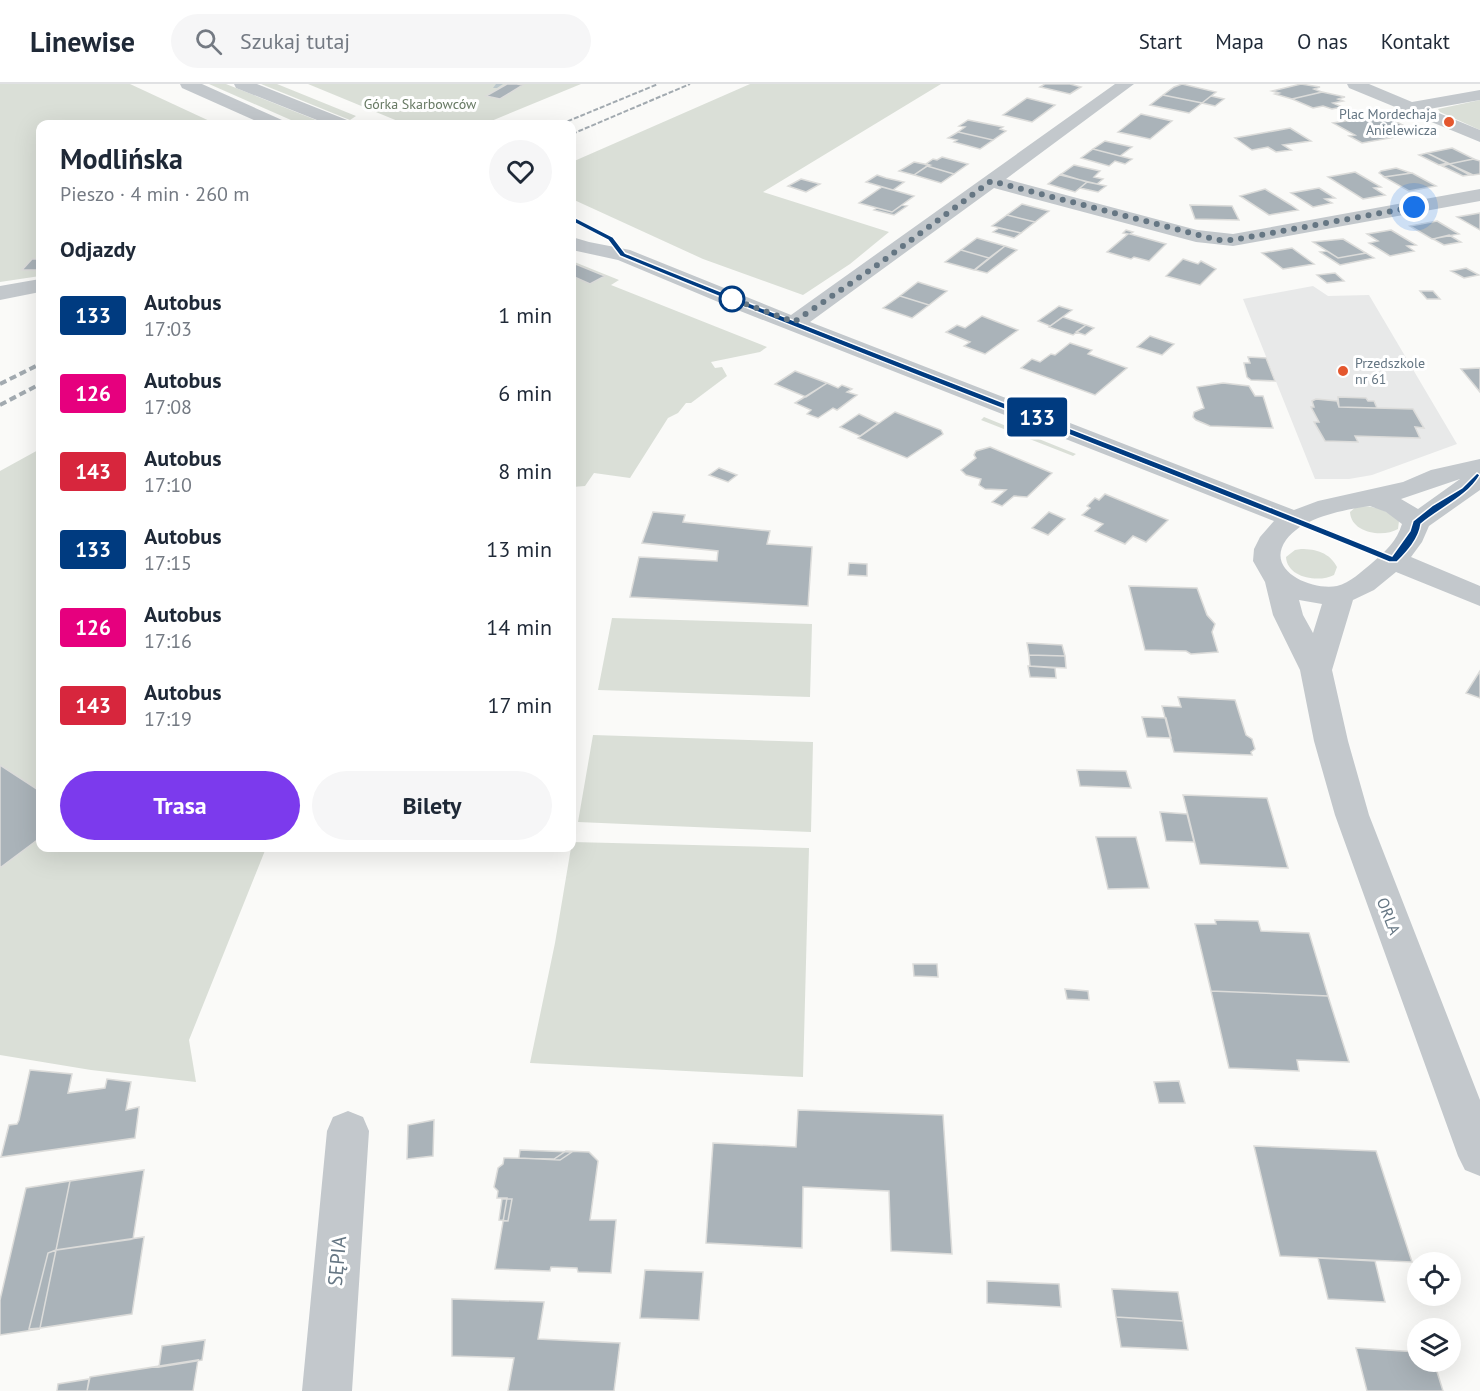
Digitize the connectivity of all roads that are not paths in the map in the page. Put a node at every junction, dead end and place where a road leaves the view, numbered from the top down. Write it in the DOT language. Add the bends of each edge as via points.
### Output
graph roads {
  1 [pos="188,84"];
  2 [pos="242,84"];
  3 [pos="1126,84"];
  4 [pos="1355,84"];
  5 [pos="1480,96"];
  6 [pos="1413,107"];
  7 [pos="267,120"];
  8 [pos="331,120"];
  9 [pos="1480,137"];
  10 [pos="991,181"];
  11 [pos="1480,195"];
  12 [pos="591,228"];
  13 [pos="576,245"];
  14 [pos="623,254"];
  15 [pos="36,287"];
  16 [pos="0,292"];
  17 [pos="794,322"];
  18 [pos="1480,467"];
  19 [pos="1480,475"];
  20 [pos="1370,498"];
  21 [pos="1296,520"];
  22 [pos="1416,523"];
  23 [pos="1393,560"];
  24 [pos="1279,580"];
  25 [pos="1340,595"];
  26 [pos="1480,597"];
  27 [pos="1316,670"];
  28 [pos="348,1131"];
  29 [pos="1480,1156"];
  30 [pos="327,1391"];
  1 -- 7 [label="street"];
  2 -- 8 [label="street"];
  3 -- 10 [label="street"];
  4 -- 6 [label="street"];
  5 -- 6 [label="street"];
  6 -- 9 [label="street"];
  10 -- 11 [label="street" via="1196,236 1225,240"];
  10 -- 17 [label="street"];
  12 -- 14 [label="street" via="610,238"];
  13 -- 14 [label="street"];
  14 -- 17 [label="street"];
  15 -- 16 [label="street"];
  17 -- 21 [label="street"];
  18 -- 20 [label="street"];
  19 -- 22 [label="street" via="1466,490"];
  20 -- 21 [label="street" via="1323,506"];
  20 -- 22 [label="street" via="1395,505"];
  21 -- 24 [label="street" via="1272,540 1267,551 1269,565"];
  22 -- 23 [label="street"];
  23 -- 25 [label="street" via="1373,577"];
  23 -- 26 [label="street"];
  24 -- 25 [label="street" via="1306,593"];
  24 -- 27 [label="street, ORLA" via="1288,615"];
  25 -- 27 [label="street, ORLA"];
  27 -- 29 [label="street, ORLA" via="1330,741 1352,816"];
  28 -- 30 [label="street, SĘPIA"];
}
